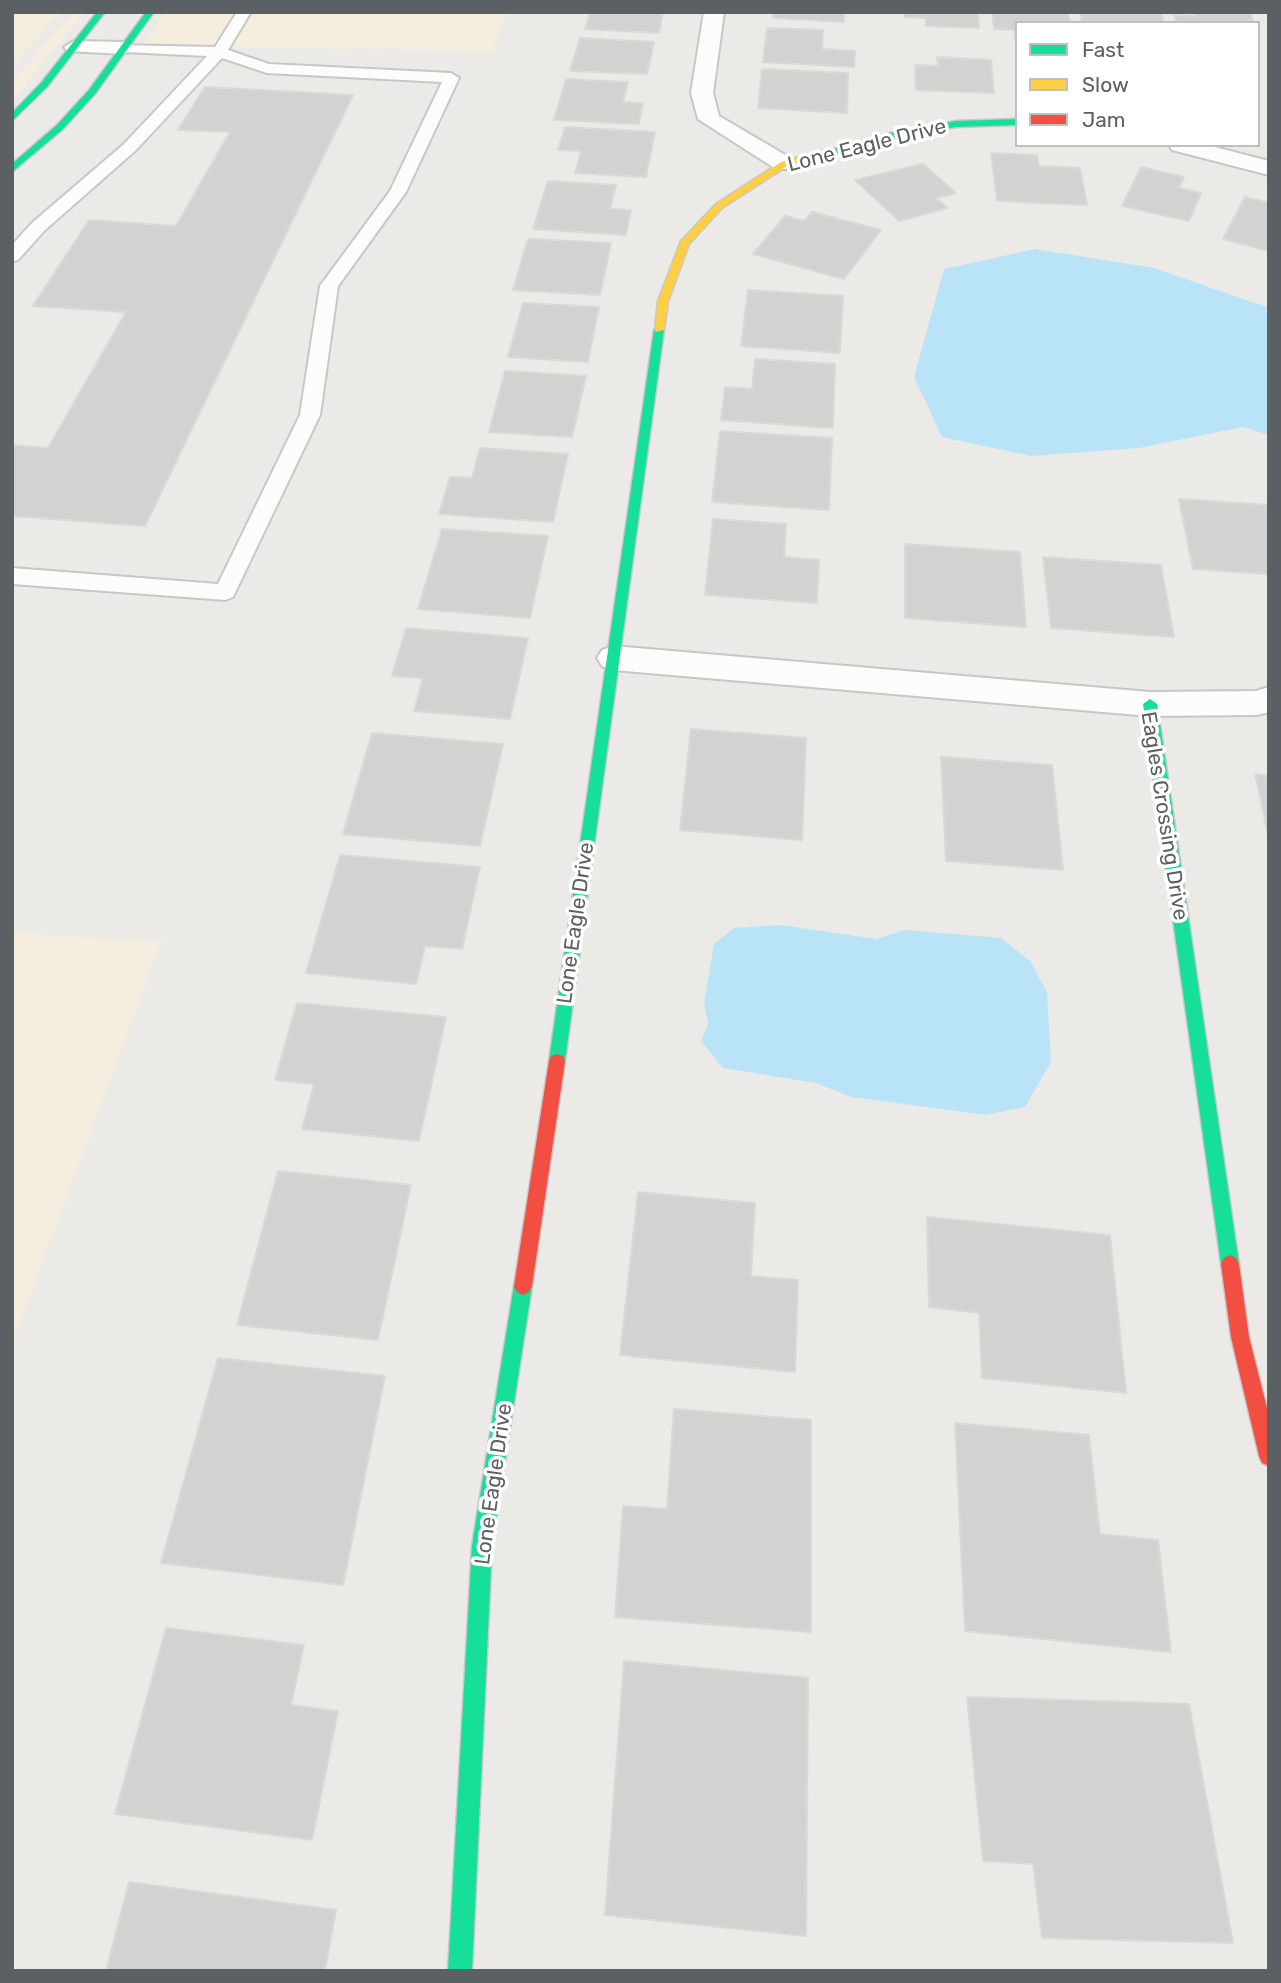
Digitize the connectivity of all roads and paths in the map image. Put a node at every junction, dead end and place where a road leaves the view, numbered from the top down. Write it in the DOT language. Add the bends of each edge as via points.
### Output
graph roads {
  1 [pos="101,12"];
  2 [pos="150,12"];
  3 [pos="244,12"];
  4 [pos="714,12"];
  5 [pos="74,47"];
  6 [pos="124,48"];
  7 [pos="219,52"];
  8 [pos="12,118"];
  9 [pos="1015,122"];
  10 [pos="1188,147"];
  11 [pos="783,164"];
  12 [pos="1269,168"];
  13 [pos="12,169"];
  14 [pos="12,256"];
  15 [pos="12,576"];
  16 [pos="612,658"];
  17 [pos="1269,699"];
  18 [pos="1150,704"];
  19 [pos="1269,1456"];
  20 [pos="460,1971"];
  1 -- 5 [label="street"];
  2 -- 6 [label="street"];
  3 -- 7 [label="lane"];
  4 -- 11 [label="street" via="702,93 709,119"];
  5 -- 6 [label="street"];
  5 -- 8 [label="street"];
  6 -- 7 [label="lane"];
  6 -- 13 [label="street" via="60,127"];
  7 -- 14 [label="lane" via="130,147 38,227"];
  7 -- 15 [label="lane" via="267,68 451,78 398,192 329,286 310,415 225,592"];
  9 -- 11 [label="street, Lone Eagle Drive" via="890,136"];
  10 -- 12 [label="street"];
  11 -- 16 [label="street, Lone Eagle Drive" via="719,206 684,243 663,301"];
  16 -- 18 [label="street, Eagles Crossing Drive"];
  16 -- 20 [label="street, Lone Eagle Drive" via="546,1139 482,1546"];
  17 -- 18 [label="street"];
  18 -- 19 [label="street, Eagles Crossing Drive" via="1240,1337"];
}
